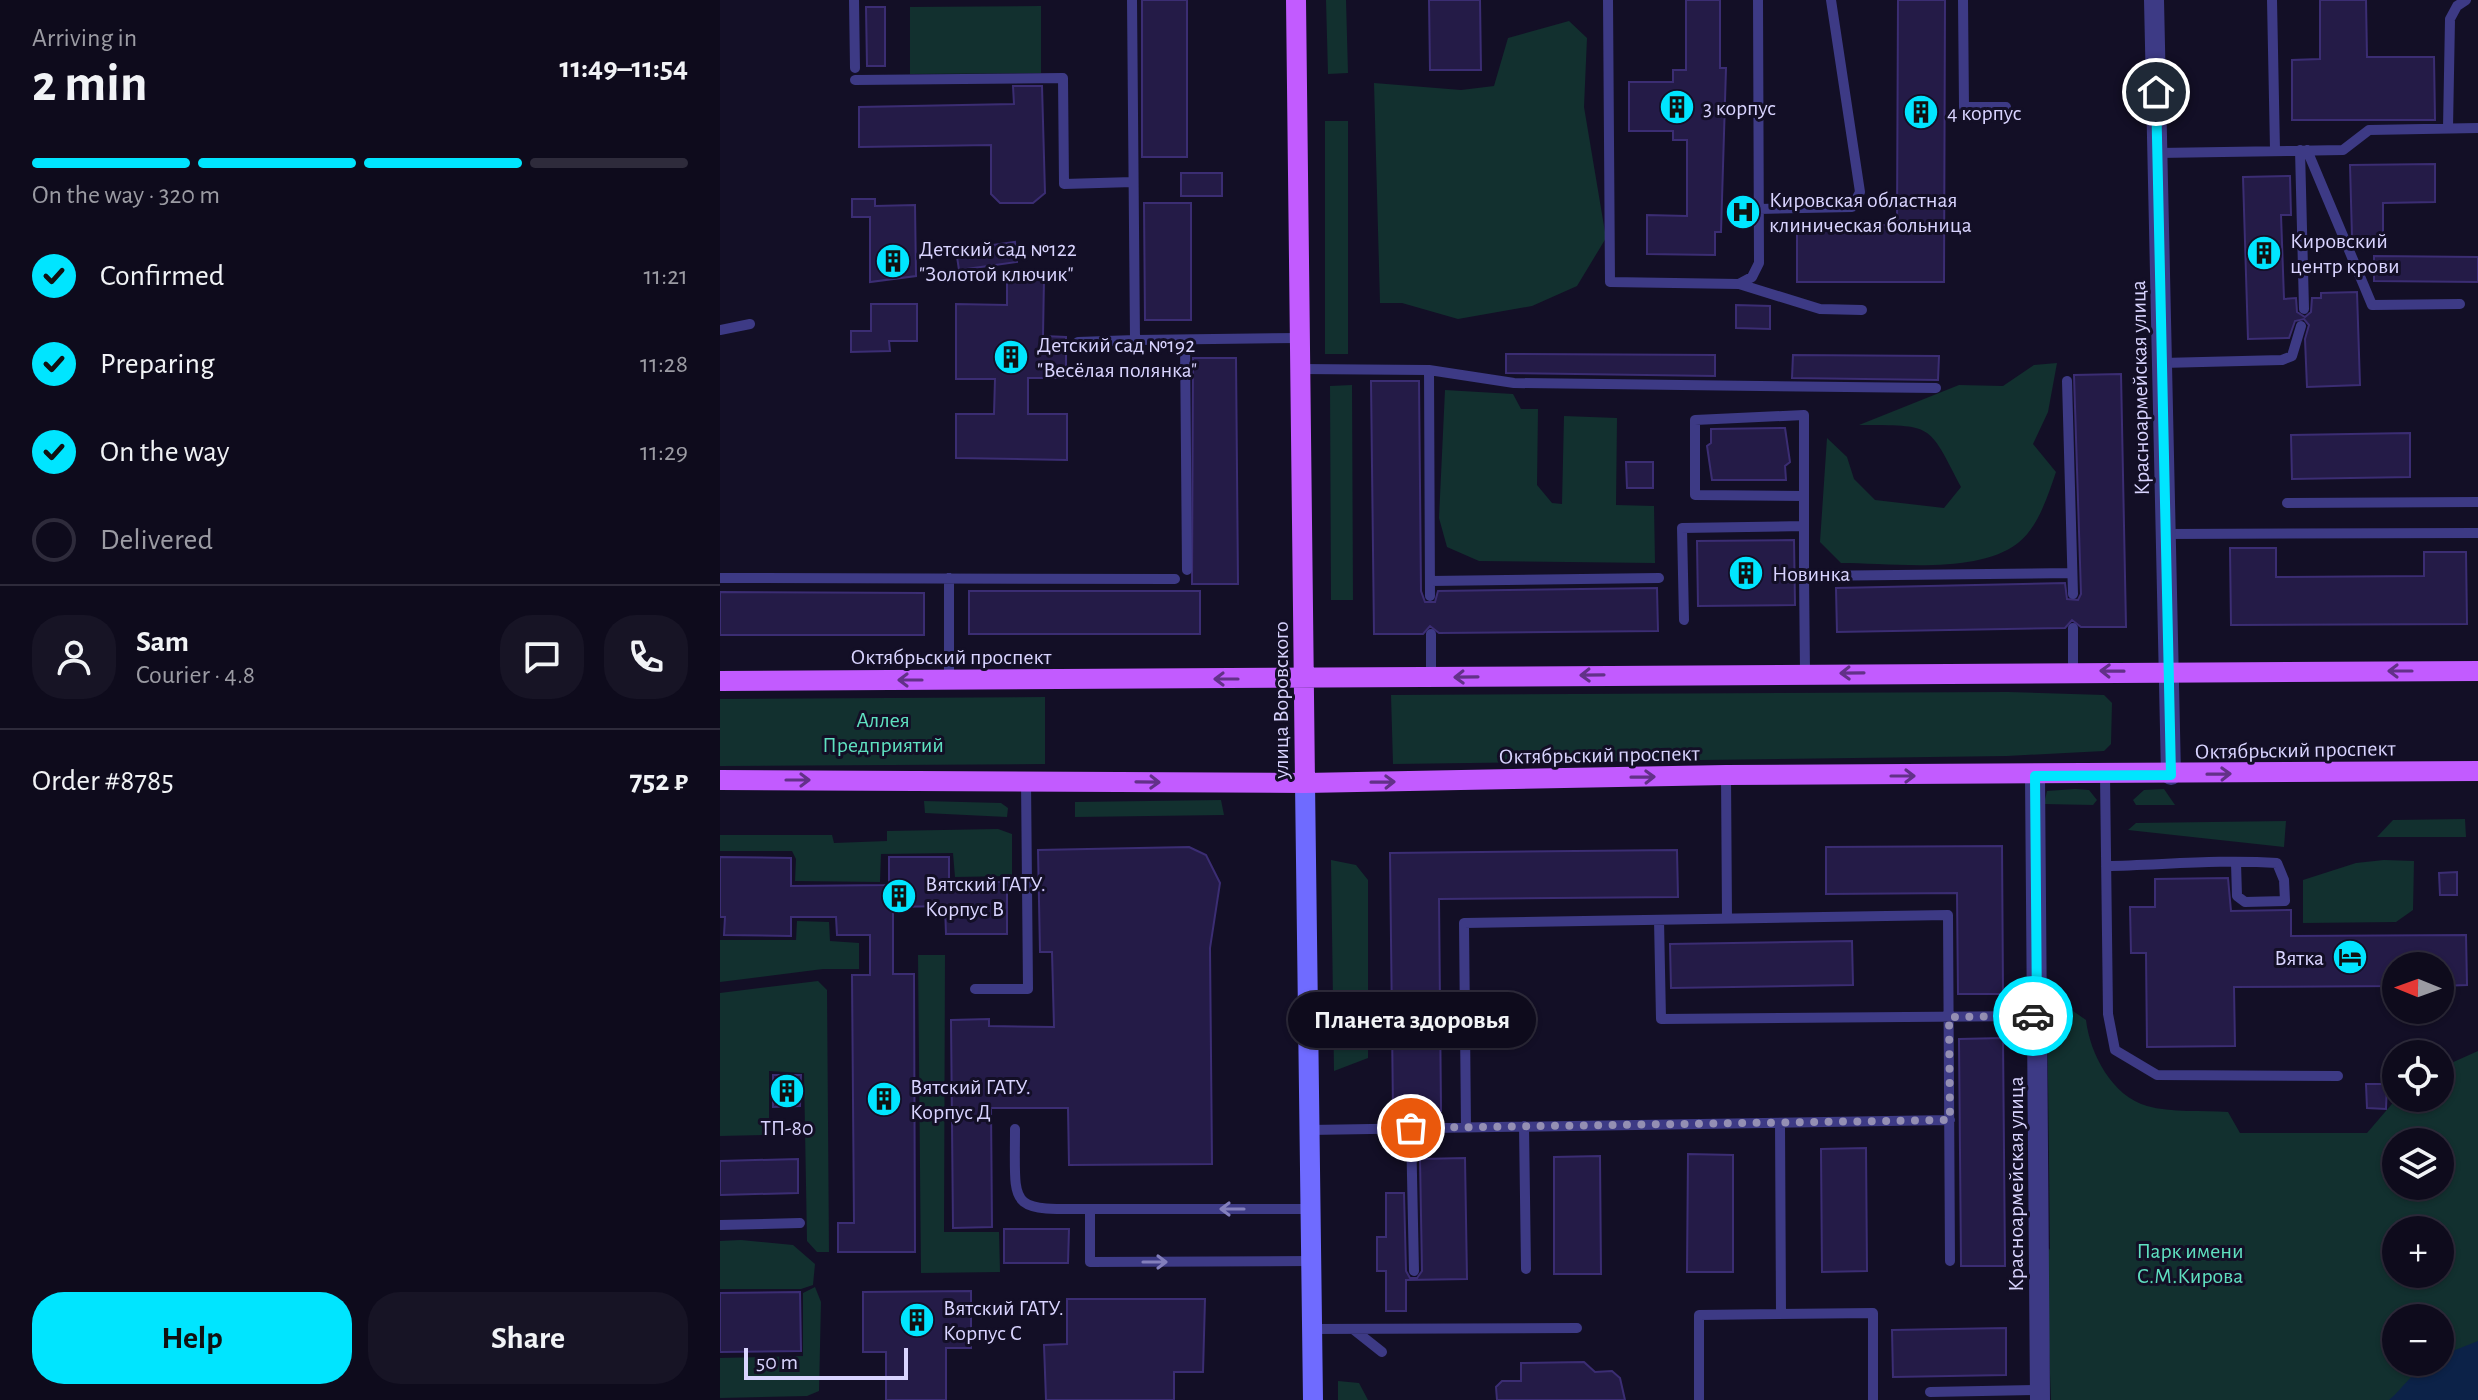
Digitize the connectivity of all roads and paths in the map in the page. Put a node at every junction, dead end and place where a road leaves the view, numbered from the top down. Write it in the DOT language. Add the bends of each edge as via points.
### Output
graph roads {
  1 [pos="854,0"];
  2 [pos="1132,0"];
  3 [pos="1296,0"];
  4 [pos="1608,0"];
  5 [pos="1758,0"];
  6 [pos="1831,0"];
  7 [pos="1963,0"];
  8 [pos="2154,0"];
  9 [pos="2272,0"];
  10 [pos="2466,0"];
  11 [pos="2006,107"];
  12 [pos="2448,128"];
  13 [pos="2478,128"];
  14 [pos="2275,150"];
  15 [pos="2304,150"];
  16 [pos="2158,153"];
  17 [pos="1133,182"];
  18 [pos="1759,209"];
  19 [pos="1739,284"];
  20 [pos="2460,304"];
  21 [pos="2304,309"];
  22 [pos="1862,310"];
  23 [pos="750,324"];
  24 [pos="2301,326"];
  25 [pos="720,330"];
  26 [pos="1300,338"];
  27 [pos="1135,340"];
  28 [pos="1185,340"];
  29 [pos="1078,342"];
  30 [pos="2162,363"];
  31 [pos="1300,369"];
  32 [pos="1429,370"];
  33 [pos="2067,381"];
  34 [pos="1936,388"];
  35 [pos="1804,496"];
  36 [pos="2478,502"];
  37 [pos="2287,503"];
  38 [pos="1804,526"];
  39 [pos="2478,533"];
  40 [pos="2166,534"];
  41 [pos="1187,570"];
  42 [pos="2072,573"];
  43 [pos="1804,576"];
  44 [pos="720,578"];
  45 [pos="949,578"];
  46 [pos="1659,578"];
  47 [pos="1175,579"];
  48 [pos="1430,581"];
  49 [pos="2073,594"];
  50 [pos="1430,596"];
  51 [pos="1684,620"];
  52 [pos="2073,628"];
  53 [pos="1431,634"];
  54 [pos="2073,671"];
  55 [pos="2478,671"];
  56 [pos="2168,672"];
  57 [pos="1805,673"];
  58 [pos="1431,677"];
  59 [pos="1304,679"];
  60 [pos="949,680"];
  61 [pos="720,681"];
  62 [pos="2478,771"];
  63 [pos="1726,775"];
  64 [pos="2105,775"];
  65 [pos="2171,775"];
  66 [pos="2035,776"];
  67 [pos="720,780"];
  68 [pos="1026,781"];
  69 [pos="1305,783"];
  70 [pos="2236,863"];
  71 [pos="2106,866"];
  72 [pos="1727,919"];
  73 [pos="1659,920"];
  74 [pos="975,989"];
  75 [pos="2037,1016"];
  76 [pos="1949,1017"];
  77 [pos="2338,1076"];
  78 [pos="1950,1120"];
  79 [pos="1780,1123"];
  80 [pos="1524,1126"];
  81 [pos="1466,1127"];
  82 [pos="1411,1128"];
  83 [pos="1015,1129"];
  84 [pos="1309,1130"];
  85 [pos="1090,1209"];
  86 [pos="1310,1209"];
  87 [pos="800,1223"];
  88 [pos="720,1225"];
  89 [pos="1311,1261"];
  90 [pos="1950,1261"];
  91 [pos="1526,1269"];
  92 [pos="1414,1271"];
  93 [pos="1781,1314"];
  94 [pos="1577,1328"];
  95 [pos="1312,1329"];
  96 [pos="1353,1329"];
  97 [pos="1382,1352"];
  98 [pos="1930,1392"];
  99 [pos="2040,1395"];
  100 [pos="1313,1400"];
  101 [pos="1699,1400"];
  102 [pos="1873,1400"];
  1 -- 17 [label="lane" via="855,74 1063,78 1064,184"];
  2 -- 17 [label="lane"];
  3 -- 26 [label="main road, улица Воровского"];
  4 -- 19 [label="lane" via="1610,282"];
  5 -- 18 [label="lane"];
  6 -- 18 [label="lane" via="1860,192 1852,207 1836,210"];
  7 -- 11 [label="lane" via="1964,107"];
  8 -- 16 [label="street, Красноармейская улица"];
  9 -- 14 [label="lane"];
  10 -- 12 [label="lane" via="2450,19"];
  12 -- 13 [label="lane"];
  12 -- 15 [label="lane" via="2369,130 2343,150"];
  14 -- 15 [label="lane"];
  14 -- 16 [label="lane"];
  15 -- 20 [label="lane" via="2372,305"];
  15 -- 21 [label="lane"];
  16 -- 30 [label="street, Красноармейская улица"];
  17 -- 27 [label="lane"];
  18 -- 19 [label="lane" via="1759,263 1752,277"];
  19 -- 22 [label="lane" via="1820,309"];
  23 -- 25 [label="lane"];
  24 -- 30 [label="lane" via="2292,356 2282,360"];
  26 -- 28 [label="lane"];
  26 -- 31 [label="main road, улица Воровского"];
  27 -- 28 [label="lane"];
  27 -- 29 [label="lane"];
  28 -- 41 [label="lane"];
  30 -- 40 [label="street, Красноармейская улица"];
  31 -- 32 [label="lane"];
  31 -- 59 [label="main road, улица Воровского"];
  32 -- 34 [label="lane" via="1514,383"];
  32 -- 48 [label="lane"];
  33 -- 42 [label="lane"];
  35 -- 35 [label="lane" via="1804,415 1695,420 1695,495"];
  35 -- 38 [label="lane"];
  36 -- 37 [label="lane"];
  38 -- 43 [label="lane"];
  38 -- 51 [label="lane" via="1682,528"];
  39 -- 40 [label="lane"];
  40 -- 56 [label="street, Красноармейская улица"];
  42 -- 43 [label="lane"];
  42 -- 49 [label="lane"];
  43 -- 57 [label="lane"];
  44 -- 45 [label="lane"];
  45 -- 47 [label="lane"];
  45 -- 60 [label="lane"];
  46 -- 48 [label="lane"];
  48 -- 50 [label="lane"];
  52 -- 54 [label="lane"];
  53 -- 58 [label="lane"];
  56 -- 54 [label="main road, Октябрьский проспект, one-way"];
  54 -- 57 [label="main road, Октябрьский проспект, one-way"];
  55 -- 56 [label="main road, Октябрьский проспект, one-way"];
  56 -- 65 [label="street, Красноармейская улица"];
  57 -- 58 [label="main road, Октябрьский проспект, one-way"];
  58 -- 59 [label="main road, Октябрьский проспект"];
  59 -- 60 [label="main road, Октябрьский проспект, one-way"];
  59 -- 69 [label="main road, улица Воровского"];
  60 -- 61 [label="main road, Октябрьский проспект, one-way"];
  65 -- 62 [label="main road, Октябрьский проспект, one-way"];
  63 -- 66 [label="main road, Октябрьский проспект, one-way"];
  69 -- 63 [label="main road, Октябрьский проспект, one-way"];
  63 -- 72 [label="lane"];
  64 -- 65 [label="main road, Октябрьский проспект"];
  64 -- 66 [label="main road, Октябрьский проспект"];
  64 -- 71 [label="lane"];
  66 -- 75 [label="street, Красноармейская улица"];
  67 -- 68 [label="main road, Октябрьский проспект, one-way"];
  68 -- 69 [label="main road, Октябрьский проспект, one-way"];
  68 -- 74 [label="lane" via="1028,989"];
  69 -- 84 [label="main road, улица Воровского"];
  70 -- 70 [label="lane" via="2277,863 2285,901 2245,902 2237,896"];
  70 -- 71 [label="lane"];
  71 -- 77 [label="lane" via="2108,1014 2115,1050 2157,1075"];
  72 -- 73 [label="lane"];
  72 -- 76 [label="lane" via="1948,915"];
  73 -- 76 [label="lane" via="1661,1019"];
  73 -- 81 [label="lane" via="1464,923"];
  75 -- 76 [label="lane"];
  75 -- 99 [label="street, Красноармейская улица"];
  76 -- 78 [label="lane"];
  78 -- 79 [label="lane"];
  78 -- 90 [label="lane"];
  79 -- 80 [label="lane"];
  79 -- 93 [label="lane"];
  80 -- 81 [label="lane"];
  80 -- 91 [label="lane"];
  81 -- 82 [label="lane"];
  82 -- 84 [label="lane"];
  82 -- 92 [label="lane"];
  83 -- 85 [label="lane" via="1015,1194 1024,1206"];
  84 -- 86 [label="main road, улица Воровского"];
  86 -- 85 [label="lane, one-way"];
  85 -- 89 [label="lane, one-way" via="1090,1262"];
  86 -- 89 [label="main road, улица Воровского"];
  87 -- 88 [label="lane"];
  89 -- 95 [label="main road, улица Воровского"];
  93 -- 101 [label="lane" via="1699,1315"];
  93 -- 102 [label="lane" via="1873,1313"];
  94 -- 96 [label="lane"];
  95 -- 96 [label="lane"];
  95 -- 100 [label="main road, улица Воровского"];
  96 -- 97 [label="lane"];
  98 -- 99 [label="lane"];
}
